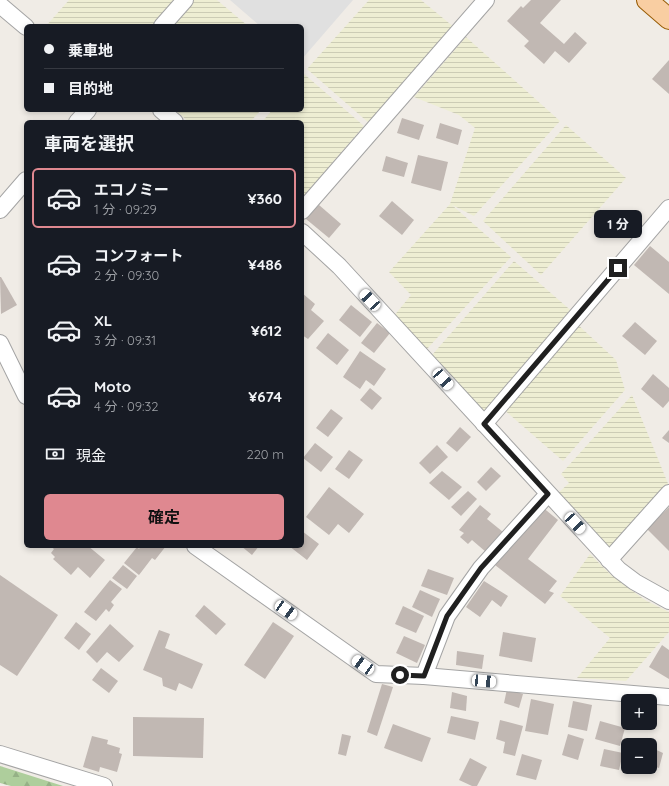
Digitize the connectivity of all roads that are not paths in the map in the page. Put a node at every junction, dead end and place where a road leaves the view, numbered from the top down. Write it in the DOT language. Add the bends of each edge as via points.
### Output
graph roads {
  1 [pos="185,0"];
  2 [pos="486,0"];
  3 [pos="647,0"];
  4 [pos="0,5"];
  5 [pos="669,19"];
  6 [pos="164,24"];
  7 [pos="24,25"];
  8 [pos="86,112"];
  9 [pos="163,112"];
  10 [pos="80,120"];
  11 [pos="173,120"];
  12 [pos="24,182"];
  13 [pos="669,208"];
  14 [pos="304,209"];
  15 [pos="0,210"];
  16 [pos="304,234"];
  17 [pos="0,343"];
  18 [pos="24,392"];
  19 [pos="484,424"];
  20 [pos="669,493"];
  21 [pos="548,494"];
  22 [pos="198,548"];
  23 [pos="609,560"];
  24 [pos="669,601"];
  25 [pos="424,676"];
  26 [pos="669,697"];
  27 [pos="0,754"];
  28 [pos="104,786"];
  1 -- 6 [label="street"];
  2 -- 14 [label="street"];
  3 -- 5 [label="main road"];
  4 -- 7 [label="street"];
  8 -- 10 [label="street"];
  9 -- 11 [label="street"];
  12 -- 15 [label="street"];
  13 -- 19 [label="street"];
  16 -- 19 [label="street" via="340,266"];
  17 -- 18 [label="street"];
  19 -- 21 [label="street"];
  20 -- 23 [label="street"];
  21 -- 23 [label="street"];
  21 -- 25 [label="street" via="481,568 447,616"];
  22 -- 25 [label="street" via="376,674"];
  23 -- 24 [label="street" via="635,582"];
  25 -- 26 [label="street"];
  27 -- 28 [label="street"];
}
